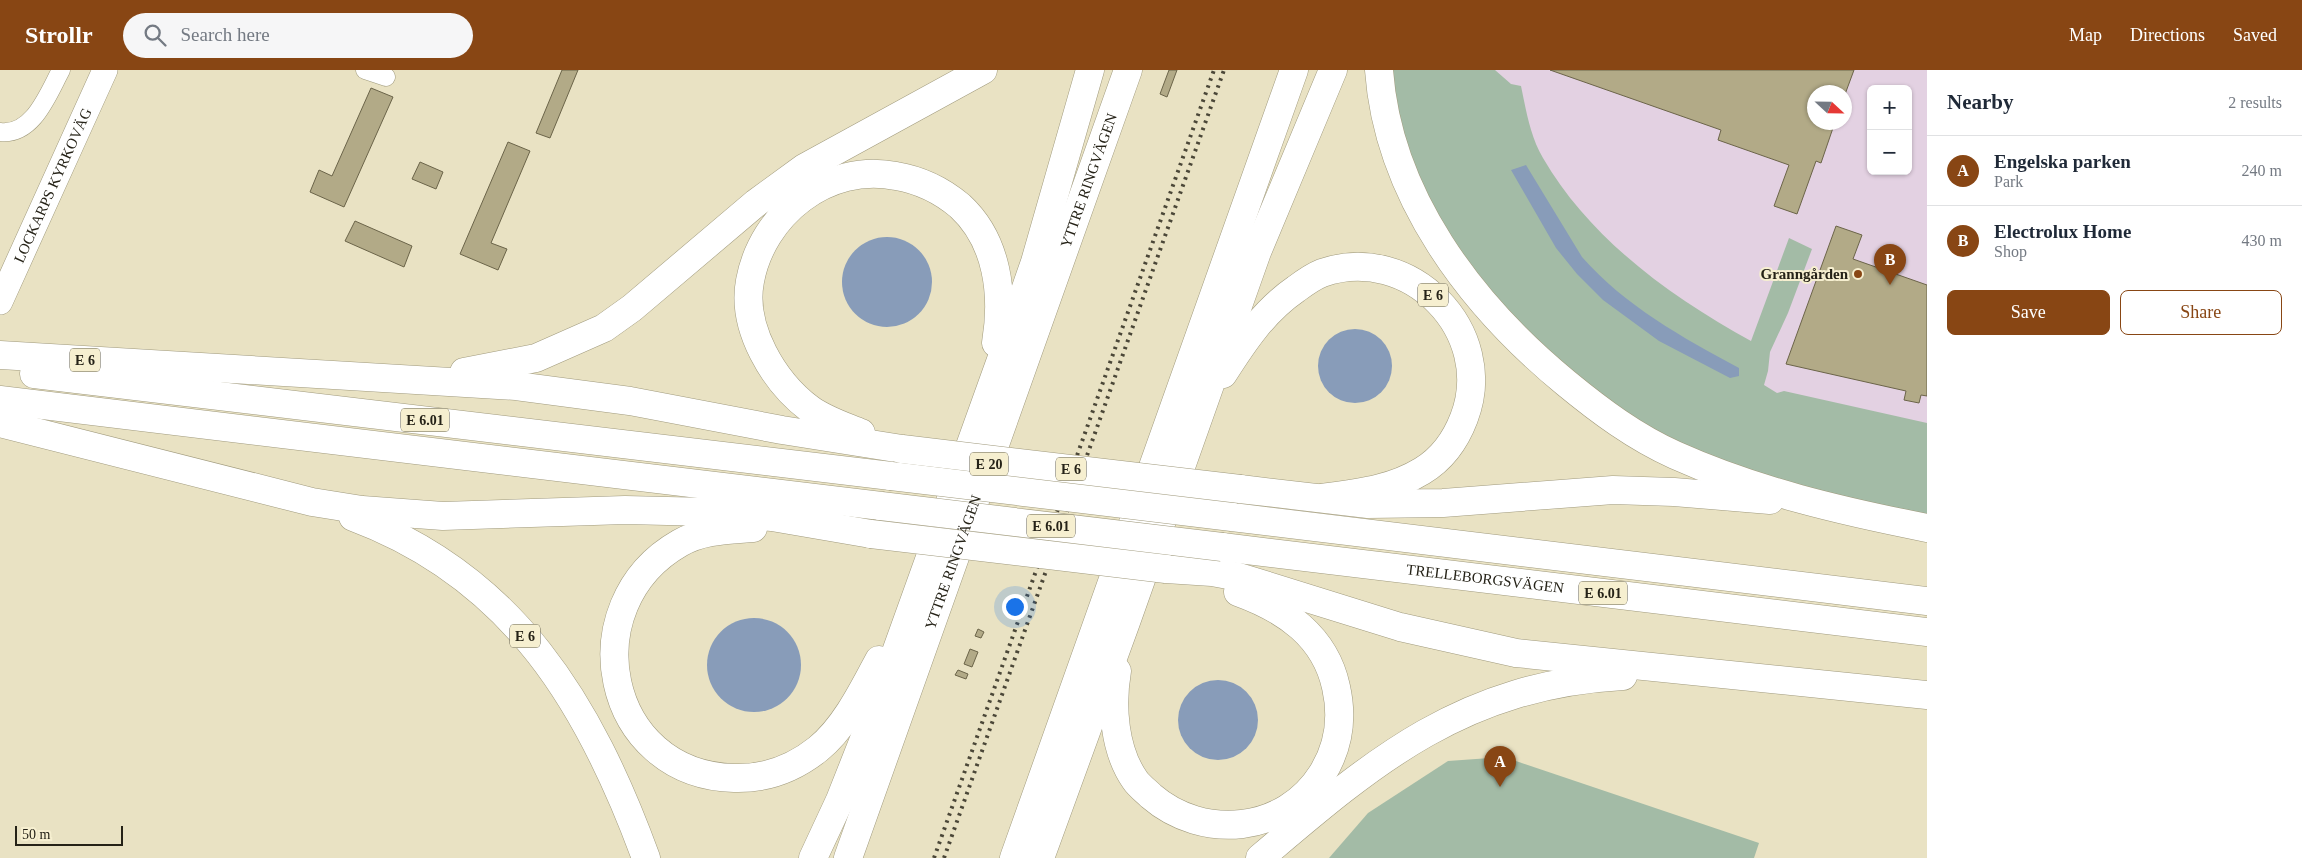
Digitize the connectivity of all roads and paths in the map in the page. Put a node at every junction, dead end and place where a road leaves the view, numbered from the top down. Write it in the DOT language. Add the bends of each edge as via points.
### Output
graph roads {
  1 [pos="61,70"];
  2 [pos="105,70"];
  3 [pos="365,70"];
  4 [pos="983,70"];
  5 [pos="1090,70"];
  6 [pos="1128,70"];
  7 [pos="1294,70"];
  8 [pos="1333,70"];
  9 [pos="1379,70"];
  10 [pos="386,77"];
  11 [pos="0,132"];
  12 [pos="0,302"];
  13 [pos="0,356"];
  14 [pos="0,370"];
  15 [pos="421,380"];
  16 [pos="0,400"];
  17 [pos="1198,416"];
  18 [pos="0,423"];
  19 [pos="976,430"];
  20 [pos="902,449"];
  21 [pos="1321,498"];
  22 [pos="312,502"];
  23 [pos="1811,503"];
  24 [pos="830,528"];
  25 [pos="1927,528"];
  26 [pos="1211,577"];
  27 [pos="917,590"];
  28 [pos="1927,601"];
  29 [pos="1126,622"];
  30 [pos="1927,632"];
  31 [pos="1706,672"];
  32 [pos="1927,695"];
  33 [pos="646,858"];
  34 [pos="813,858"];
  35 [pos="848,858"];
  36 [pos="1014,858"];
  37 [pos="1040,858"];
  38 [pos="1260,858"];
  1 -- 11 [label="street" via="25,126 14,132"];
  2 -- 12 [label="street, LOCKARPS KYRKOVÄG"];
  3 -- 10 [label="street"];
  4 -- 15 [label="highway" via="804,168 756,203 604,328 536,358"];
  5 -- 19 [label="highway" via="1035,262"];
  6 -- 35 [label="highway, YTTRE RINGVÄGEN / E 20"];
  7 -- 36 [label="highway"];
  8 -- 17 [label="highway" via="1257,252"];
  9 -- 23 [label="highway" via="1385,116 1422,214 1468,285 1516,340 1585,399 1637,435 1699,465"];
  13 -- 15 [label="highway, E 6"];
  14 -- 28 [label="highway, TRELLEBORGSVÄGEN / E 6.01, bridge"];
  15 -- 20 [label="highway, E 6" via="516,386 630,401"];
  16 -- 30 [label="highway, TRELLEBORGSVÄGEN / E 6.01, bridge"];
  17 -- 21 [label="highway, E 6" via="1266,313 1310,279 1342,269 1369,268 1397,275 1432,294 1452,317 1468,351 1471,393 1460,429 1445,451 1412,476 1383,489"];
  17 -- 29 [label="highway, E 6"];
  18 -- 22 [label="highway, E 6"];
  19 -- 20 [label="highway" via="999,318 996,275 985,240 952,200 919,180 884,173 834,180 805,194 781,217 762,246 749,283 756,339 784,385 811,410"];
  19 -- 27 [label="highway"];
  20 -- 21 [label="highway, E 6, bridge"];
  21 -- 23 [label="highway" via="1402,505 1613,490"];
  22 -- 24 [label="highway" via="362,510 443,516 625,510 710,512 772,517"];
  22 -- 33 [label="highway, E 6" via="392,534 434,557 506,614 543,655 588,724 622,796"];
  23 -- 25 [label="highway"];
  24 -- 26 [label="highway, bridge"];
  24 -- 27 [label="highway" via="772,527 707,532 681,542 651,563 636,582 623,608 614,653 621,701 631,720 654,749 679,765 721,778 746,779 770,775 802,760 819,749 853,706"];
  26 -- 29 [label="highway" via="1264,602 1304,628 1322,651 1334,677 1340,720 1332,755 1312,788 1279,814 1240,825 1212,825 1172,812 1136,782 1117,737 1115,719 1116,677"];
  26 -- 31 [label="highway" via="1239,577 1400,627 1480,646 1553,658"];
  27 -- 34 [label="highway" via="872,719"];
  29 -- 37 [label="highway, E 6"];
  31 -- 32 [label="highway"];
  31 -- 38 [label="highway" via="1613,676 1563,683 1481,705 1439,724 1371,766"];
}
